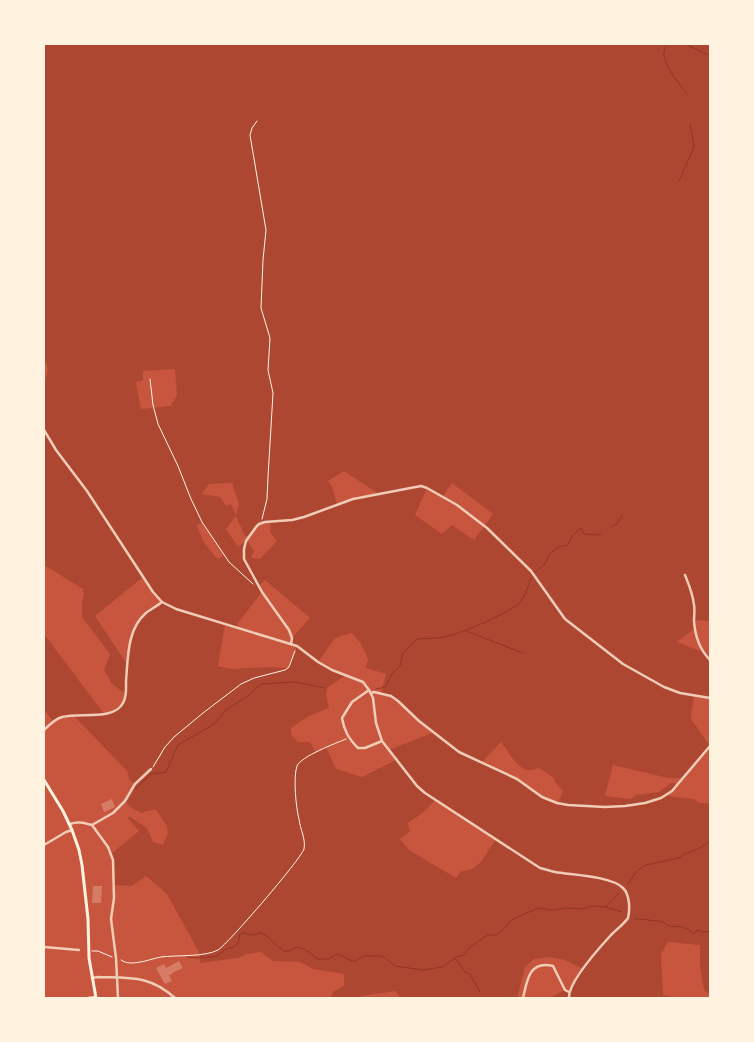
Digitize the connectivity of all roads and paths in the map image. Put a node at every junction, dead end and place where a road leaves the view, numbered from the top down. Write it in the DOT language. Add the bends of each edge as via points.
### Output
graph roads {
  1 [pos="257,121"];
  2 [pos="150,379"];
  3 [pos="44,430"];
  4 [pos="259,524"];
  5 [pos="685,575"];
  6 [pos="252,583"];
  7 [pos="162,602"];
  8 [pos="291,644"];
  9 [pos="297,646"];
  10 [pos="710,660"];
  11 [pos="370,691"];
  12 [pos="710,698"];
  13 [pos="44,730"];
  14 [pos="348,738"];
  15 [pos="382,741"];
  16 [pos="710,746"];
  17 [pos="151,769"];
  18 [pos="44,780"];
  19 [pos="70,824"];
  20 [pos="92,826"];
  21 [pos="72,830"];
  22 [pos="44,845"];
  23 [pos="44,947"];
  24 [pos="79,950"];
  25 [pos="88,951"];
  26 [pos="116,958"];
  27 [pos="92,978"];
  28 [pos="117,978"];
  29 [pos="569,993"];
  30 [pos="88,998"];
  31 [pos="95,998"];
  32 [pos="118,998"];
  33 [pos="175,998"];
  34 [pos="523,998"];
  35 [pos="569,998"];
  1 -- 4 [label="path" via="250,135 266,230 261,308 270,338 268,370 273,394 267,499"];
  2 -- 6 [label="path" via="158,424 190,499 229,562"];
  3 -- 7 [label="street"];
  4 -- 8 [label="street" via="247,539 244,559 289,630"];
  4 -- 12 [label="street" via="298,518 353,499 421,486 442,496 487,528 531,571 565,619 623,664 664,687"];
  5 -- 10 [label="street" via="692,593 698,642"];
  7 -- 8 [label="street"];
  7 -- 13 [label="street" via="141,618 134,631 129,645 124,703 110,714 65,716"];
  8 -- 9 [label="street"];
  9 -- 11 [label="street" via="332,670 363,682"];
  9 -- 17 [label="path" via="288,668 241,684 174,737"];
  11 -- 14 [label="street" via="352,702 342,718"];
  11 -- 15 [label="street"];
  11 -- 16 [label="street" via="391,696 459,752 517,779 542,797 568,805 625,806 661,798 672,791"];
  14 -- 15 [label="street" via="361,749"];
  14 -- 26 [label="path" via="297,764 295,786 304,840 302,854 221,948 200,954 130,963"];
  15 -- 29 [label="street" via="424,793 540,868 607,880 623,888 628,896 628,918 605,941"];
  17 -- 20 [label="street" via="135,784 125,801"];
  18 -- 19 [label="main road"];
  19 -- 20 [label="street" via="82,822"];
  19 -- 21 [label="main road"];
  20 -- 26 [label="street" via="108,847 113,860 111,922"];
  21 -- 22 [label="street"];
  21 -- 25 [label="main road" via="82,865"];
  23 -- 24 [label="street"];
  25 -- 26 [label="path"];
  25 -- 27 [label="main road"];
  26 -- 28 [label="street"];
  27 -- 28 [label="street"];
  27 -- 31 [label="main road"];
  28 -- 32 [label="street"];
  28 -- 33 [label="street" via="143,979"];
  29 -- 34 [label="street" via="553,966 547,965 530,973"];
  29 -- 35 [label="street"];
  30 -- 31 [label="street"];
}
